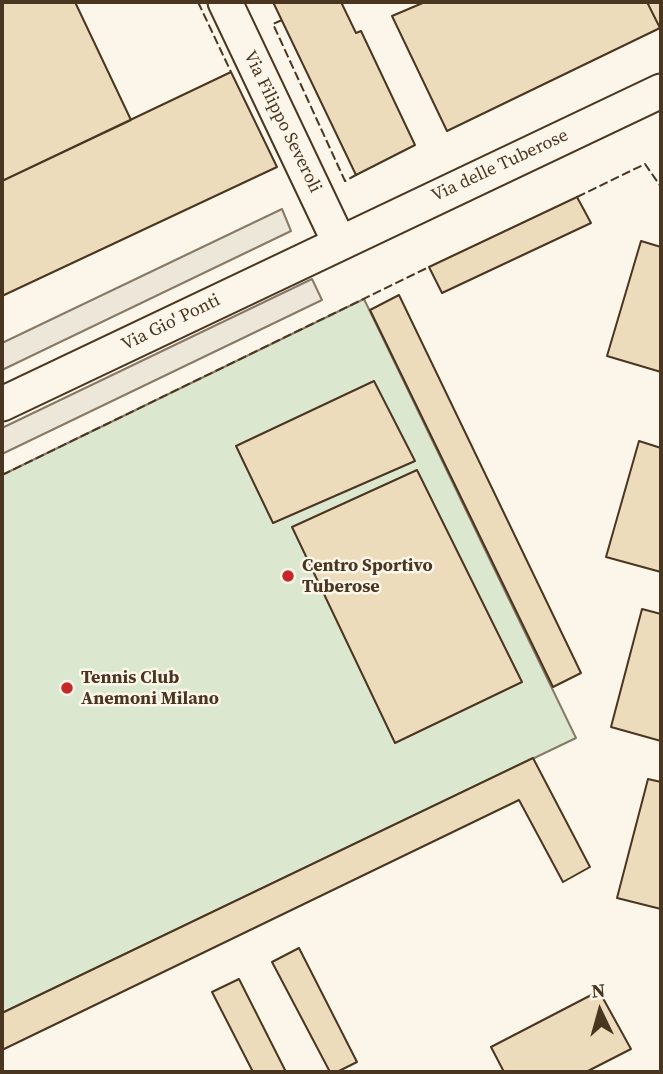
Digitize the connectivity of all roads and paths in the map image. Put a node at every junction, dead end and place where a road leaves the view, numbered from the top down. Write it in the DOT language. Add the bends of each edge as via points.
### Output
graph roads {
  1 [pos="225,2"];
  2 [pos="661,91"];
  3 [pos="340,242"];
  4 [pos="2,404"];
  1 -- 3 [label="street, Via Filippo Severoli"];
  2 -- 3 [label="street, Via delle Tuberose"];
  3 -- 4 [label="street, Via Gio' Ponti"];
}
